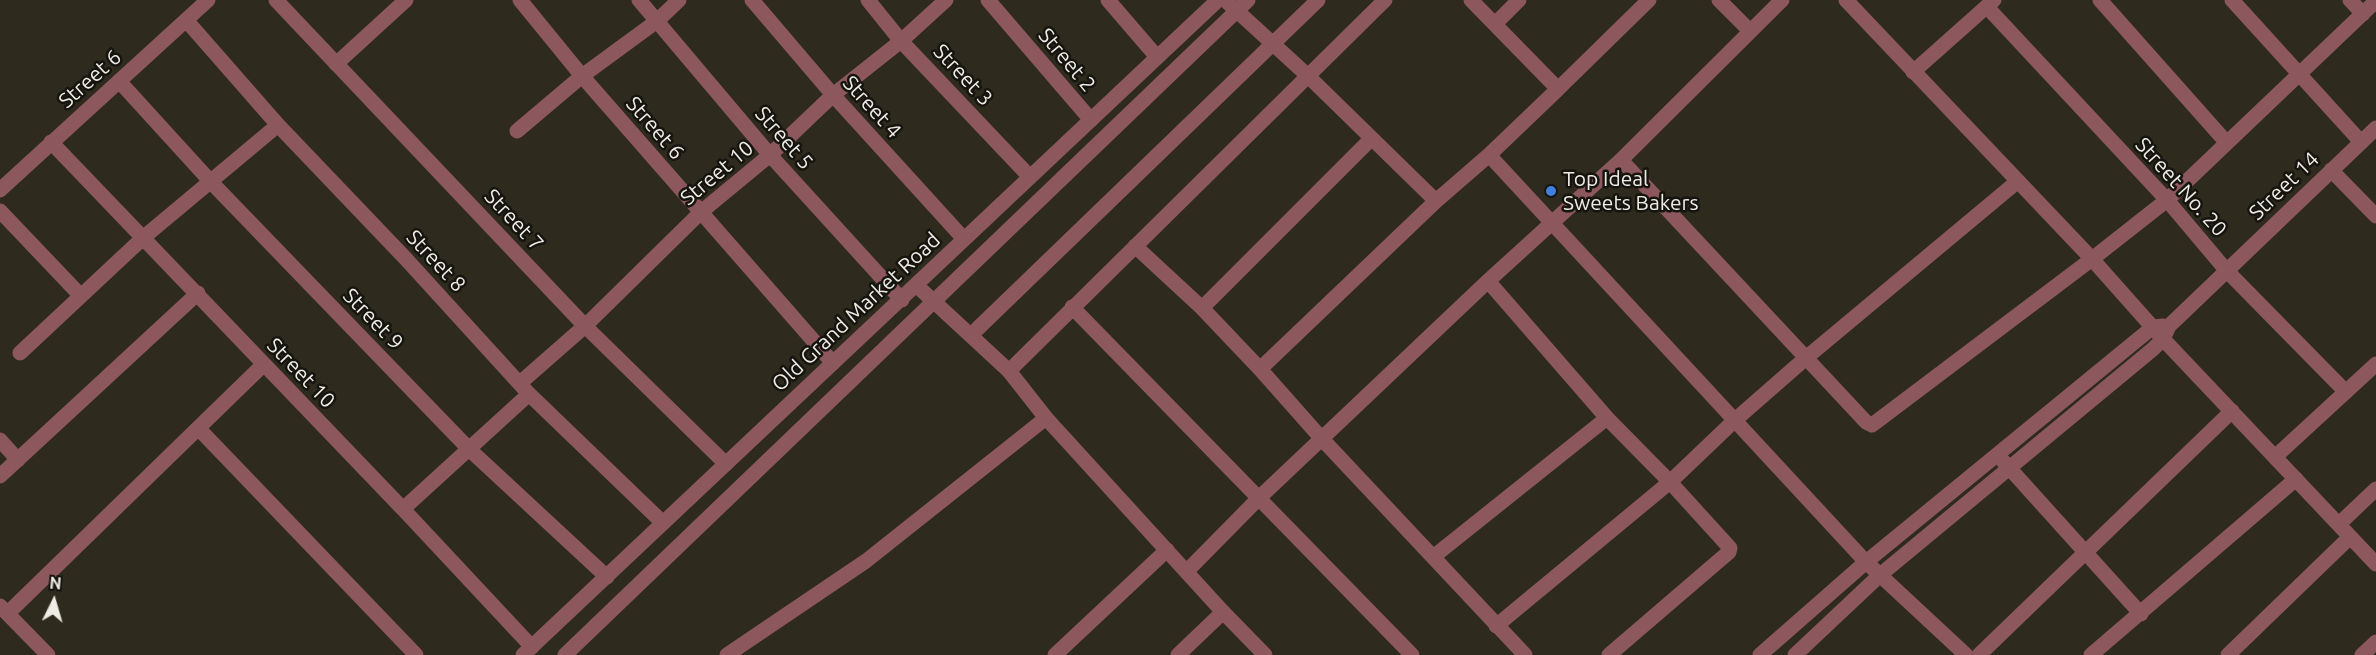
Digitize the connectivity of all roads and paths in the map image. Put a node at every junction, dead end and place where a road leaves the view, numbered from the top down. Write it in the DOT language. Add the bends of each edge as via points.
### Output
graph roads {
  1 [pos="208,0"];
  2 [pos="276,0"];
  3 [pos="406,0"];
  4 [pos="520,0"];
  5 [pos="639,0"];
  6 [pos="679,0"];
  7 [pos="752,0"];
  8 [pos="868,0"];
  9 [pos="946,0"];
  10 [pos="988,0"];
  11 [pos="1108,0"];
  12 [pos="1218,0"];
  13 [pos="1318,0"];
  14 [pos="1385,0"];
  15 [pos="1471,0"];
  16 [pos="1520,0"];
  17 [pos="1648,0"];
  18 [pos="1719,0"];
  19 [pos="1782,0"];
  20 [pos="1846,0"];
  21 [pos="2100,0"];
  22 [pos="2232,0"];
  23 [pos="2350,0"];
  24 [pos="2376,1"];
  25 [pos="1990,3"];
  26 [pos="1236,4"];
  27 [pos="2363,14"];
  28 [pos="186,20"];
  29 [pos="657,21"];
  30 [pos="1495,24"];
  31 [pos="1750,31"];
  32 [pos="901,41"];
  33 [pos="1272,43"];
  34 [pos="1157,57"];
  35 [pos="336,64"];
  36 [pos="1913,72"];
  37 [pos="2300,74"];
  38 [pos="1307,75"];
  39 [pos="582,76"];
  40 [pos="119,81"];
  41 [pos="1558,89"];
  42 [pos="833,95"];
  43 [pos="1090,120"];
  44 [pos="278,125"];
  45 [pos="2376,128"];
  46 [pos="517,131"];
  47 [pos="1371,139"];
  48 [pos="51,142"];
  49 [pos="2361,142"];
  50 [pos="2227,143"];
  51 [pos="770,155"];
  52 [pos="1489,155"];
  53 [pos="1621,160"];
  54 [pos="2331,170"];
  55 [pos="1030,177"];
  56 [pos="2018,181"];
  57 [pos="211,182"];
  58 [pos="0,190"];
  59 [pos="1436,201"];
  60 [pos="2167,201"];
  61 [pos="0,211"];
  62 [pos="701,212"];
  63 [pos="2376,216"];
  64 [pos="1551,224"];
  65 [pos="144,237"];
  66 [pos="964,239"];
  67 [pos="1135,246"];
  68 [pos="2092,260"];
  69 [pos="2226,270"];
  70 [pos="1488,281"];
  71 [pos="916,285"];
  72 [pos="198,293"];
  73 [pos="81,296"];
  74 [pos="902,300"];
  75 [pos="933,303"];
  76 [pos="1072,307"];
  77 [pos="1202,308"];
  78 [pos="585,326"];
  79 [pos="2162,330"];
  80 [pos="971,335"];
  81 [pos="20,353"];
  82 [pos="1807,357"];
  83 [pos="833,363"];
  84 [pos="264,364"];
  85 [pos="2376,364"];
  86 [pos="1260,369"];
  87 [pos="1009,371"];
  88 [pos="524,388"];
  89 [pos="2346,392"];
  90 [pos="2232,411"];
  91 [pos="1046,418"];
  92 [pos="1607,418"];
  93 [pos="1735,420"];
  94 [pos="199,429"];
  95 [pos="1322,439"];
  96 [pos="0,440"];
  97 [pos="470,450"];
  98 [pos="1997,454"];
  99 [pos="2276,456"];
  100 [pos="18,460"];
  101 [pos="726,464"];
  102 [pos="2010,468"];
  103 [pos="0,476"];
  104 [pos="2296,479"];
  105 [pos="1670,482"];
  106 [pos="2376,489"];
  107 [pos="1260,497"];
  108 [pos="403,509"];
  109 [pos="663,523"];
  110 [pos="2339,524"];
  111 [pos="2350,537"];
  112 [pos="1167,550"];
  113 [pos="2085,553"];
  114 [pos="1433,557"];
  115 [pos="1866,562"];
  116 [pos="2376,564"];
  117 [pos="1187,572"];
  118 [pos="1880,575"];
  119 [pos="607,577"];
  120 [pos="4,609"];
  121 [pos="1223,612"];
  122 [pos="2141,614"];
  123 [pos="1496,626"];
  124 [pos="2376,642"];
  125 [pos="528,651"];
  126 [pos="48,655"];
  127 [pos="416,655"];
  128 [pos="565,655"];
  129 [pos="727,655"];
  130 [pos="1055,655"];
  131 [pos="1178,655"];
  132 [pos="1265,655"];
  133 [pos="1412,655"];
  134 [pos="1525,655"];
  135 [pos="1609,655"];
  136 [pos="1760,655"];
  137 [pos="1795,655"];
  138 [pos="1966,655"];
  139 [pos="1979,655"];
  140 [pos="2091,655"];
  141 [pos="2228,655"];
  142 [pos="2362,655"];
  1 -- 28 [label="street, Street 6"];
  2 -- 35 [label="street, Street 7"];
  3 -- 35 [label="street"];
  4 -- 39 [label="street, Street 6"];
  5 -- 29 [label="street, Street 5"];
  6 -- 29 [label="street"];
  7 -- 42 [label="street, Street 4"];
  8 -- 32 [label="street, Street 3"];
  9 -- 32 [label="street, Street 10"];
  10 -- 43 [label="street, Street 2"];
  11 -- 34 [label="street"];
  12 -- 34 [label="street, Old Grand Market Road"];
  13 -- 33 [label="street"];
  14 -- 38 [label="street"];
  15 -- 30 [label="street"];
  16 -- 30 [label="street"];
  17 -- 41 [label="street"];
  18 -- 31 [label="street"];
  19 -- 31 [label="street"];
  20 -- 36 [label="street"];
  21 -- 50 [label="street"];
  22 -- 37 [label="street"];
  23 -- 27 [label="street"];
  24 -- 27 [label="street"];
  25 -- 36 [label="street"];
  25 -- 60 [label="street, Street No. 20"];
  26 -- 33 [label="street"];
  26 -- 75 [label="street"];
  27 -- 37 [label="street"];
  28 -- 40 [label="street, Street 6"];
  28 -- 44 [label="street, Street 8"];
  29 -- 39 [label="street"];
  29 -- 51 [label="street, Street 5"];
  30 -- 41 [label="street"];
  31 -- 53 [label="street"];
  32 -- 42 [label="street, Street 10"];
  32 -- 55 [label="street, Street 3"];
  33 -- 38 [label="street"];
  33 -- 80 [label="street"];
  34 -- 43 [label="street, Old Grand Market Road"];
  35 -- 78 [label="street, Street 7"];
  36 -- 56 [label="street"];
  37 -- 49 [label="street"];
  37 -- 50 [label="street"];
  38 -- 47 [label="street"];
  38 -- 67 [label="street"];
  39 -- 46 [label="street"];
  39 -- 62 [label="street, Street 6"];
  40 -- 48 [label="street, Street 6"];
  40 -- 57 [label="street, Street 9"];
  41 -- 52 [label="street"];
  42 -- 51 [label="street, Street 10"];
  42 -- 66 [label="street, Street 4"];
  43 -- 55 [label="street, Old Grand Market Road"];
  44 -- 57 [label="street"];
  44 -- 88 [label="street, Street 8"];
  45 -- 49 [label="street, Street 14"];
  47 -- 59 [label="street"];
  47 -- 77 [label="street"];
  48 -- 58 [label="street, Street 6"];
  48 -- 65 [label="street, Street 10"];
  49 -- 54 [label="street, Street 14"];
  50 -- 60 [label="street"];
  51 -- 62 [label="street, Street 10"];
  51 -- 74 [label="street, Street 5"];
  52 -- 59 [label="street"];
  52 -- 64 [label="street"];
  53 -- 64 [label="street"];
  53 -- 82 [label="street"];
  54 -- 63 [label="street"];
  54 -- 69 [label="street, Street 14"];
  55 -- 66 [label="street, Old Grand Market Road"];
  56 -- 68 [label="street"];
  56 -- 82 [label="street"];
  57 -- 65 [label="street"];
  57 -- 97 [label="street, Street 9"];
  59 -- 86 [label="street"];
  60 -- 68 [label="street"];
  60 -- 69 [label="street, Street No. 20"];
  61 -- 73 [label="street"];
  62 -- 78 [label="street, Street 10"];
  62 -- 83 [label="street, Street 6"];
  64 -- 70 [label="street"];
  64 -- 93 [label="street"];
  65 -- 72 [label="street, Street 10"];
  65 -- 73 [label="street"];
  66 -- 71 [label="street, Old Grand Market Road"];
  67 -- 76 [label="street"];
  67 -- 77 [label="street"];
  68 -- 79 [label="street"];
  68 -- 82 [label="street" via="1872,425"];
  69 -- 79 [label="street, Street 14"];
  69 -- 89 [label="street, Street No. 20"];
  70 -- 92 [label="street"];
  70 -- 95 [label="street"];
  71 -- 74 [label="street, Old Grand Market Road"];
  71 -- 75 [label="street"];
  72 -- 84 [label="street, Street 10"];
  72 -- 100 [label="street"];
  73 -- 81 [label="street"];
  74 -- 83 [label="street, Old Grand Market Road"];
  75 -- 80 [label="street"];
  75 -- 128 [label="street"];
  76 -- 87 [label="street"];
  76 -- 107 [label="street"];
  77 -- 86 [label="street"];
  78 -- 88 [label="street, Street 10"];
  78 -- 101 [label="street, Street 7"];
  79 -- 90 [label="street"];
  79 -- 98 [label="street"];
  79 -- 102 [label="street"];
  80 -- 87 [label="street"];
  82 -- 93 [label="street"];
  83 -- 101 [label="street, Old Grand Market Road"];
  84 -- 94 [label="street"];
  84 -- 108 [label="street, Street 10"];
  85 -- 89 [label="street"];
  86 -- 95 [label="street"];
  87 -- 91 [label="street"];
  88 -- 97 [label="street, Street 10"];
  88 -- 109 [label="street, Street 8"];
  89 -- 99 [label="street"];
  90 -- 99 [label="street"];
  90 -- 113 [label="street"];
  91 -- 112 [label="street"];
  91 -- 129 [label="street" via="866,561"];
  92 -- 105 [label="street"];
  92 -- 114 [label="street"];
  93 -- 105 [label="street"];
  93 -- 115 [label="street"];
  94 -- 120 [label="street"];
  94 -- 127 [label="street"];
  95 -- 107 [label="street"];
  95 -- 114 [label="street"];
  96 -- 100 [label="street"];
  97 -- 108 [label="street, Street 10"];
  97 -- 119 [label="street, Street 9"];
  98 -- 102 [label="street"];
  98 -- 115 [label="street"];
  99 -- 104 [label="street"];
  100 -- 103 [label="street"];
  101 -- 109 [label="street, Old Grand Market Road"];
  102 -- 113 [label="street"];
  102 -- 118 [label="street"];
  104 -- 110 [label="street"];
  104 -- 122 [label="street"];
  105 -- 123 [label="street"];
  105 -- 135 [label="street" via="1728,544 1729,552"];
  106 -- 110 [label="street"];
  107 -- 117 [label="street"];
  107 -- 133 [label="street"];
  108 -- 125 [label="street"];
  109 -- 119 [label="street, Old Grand Market Road"];
  110 -- 111 [label="street"];
  111 -- 116 [label="street"];
  111 -- 141 [label="street"];
  112 -- 117 [label="street"];
  112 -- 130 [label="street"];
  113 -- 122 [label="street"];
  113 -- 139 [label="street"];
  114 -- 123 [label="street"];
  115 -- 118 [label="street"];
  115 -- 136 [label="street"];
  117 -- 121 [label="street"];
  118 -- 137 [label="street"];
  118 -- 138 [label="street"];
  119 -- 125 [label="street, Old Grand Market Road"];
  120 -- 126 [label="street"];
  121 -- 131 [label="street"];
  121 -- 132 [label="street"];
  122 -- 140 [label="street"];
  123 -- 134 [label="street"];
  124 -- 142 [label="street"];
}
